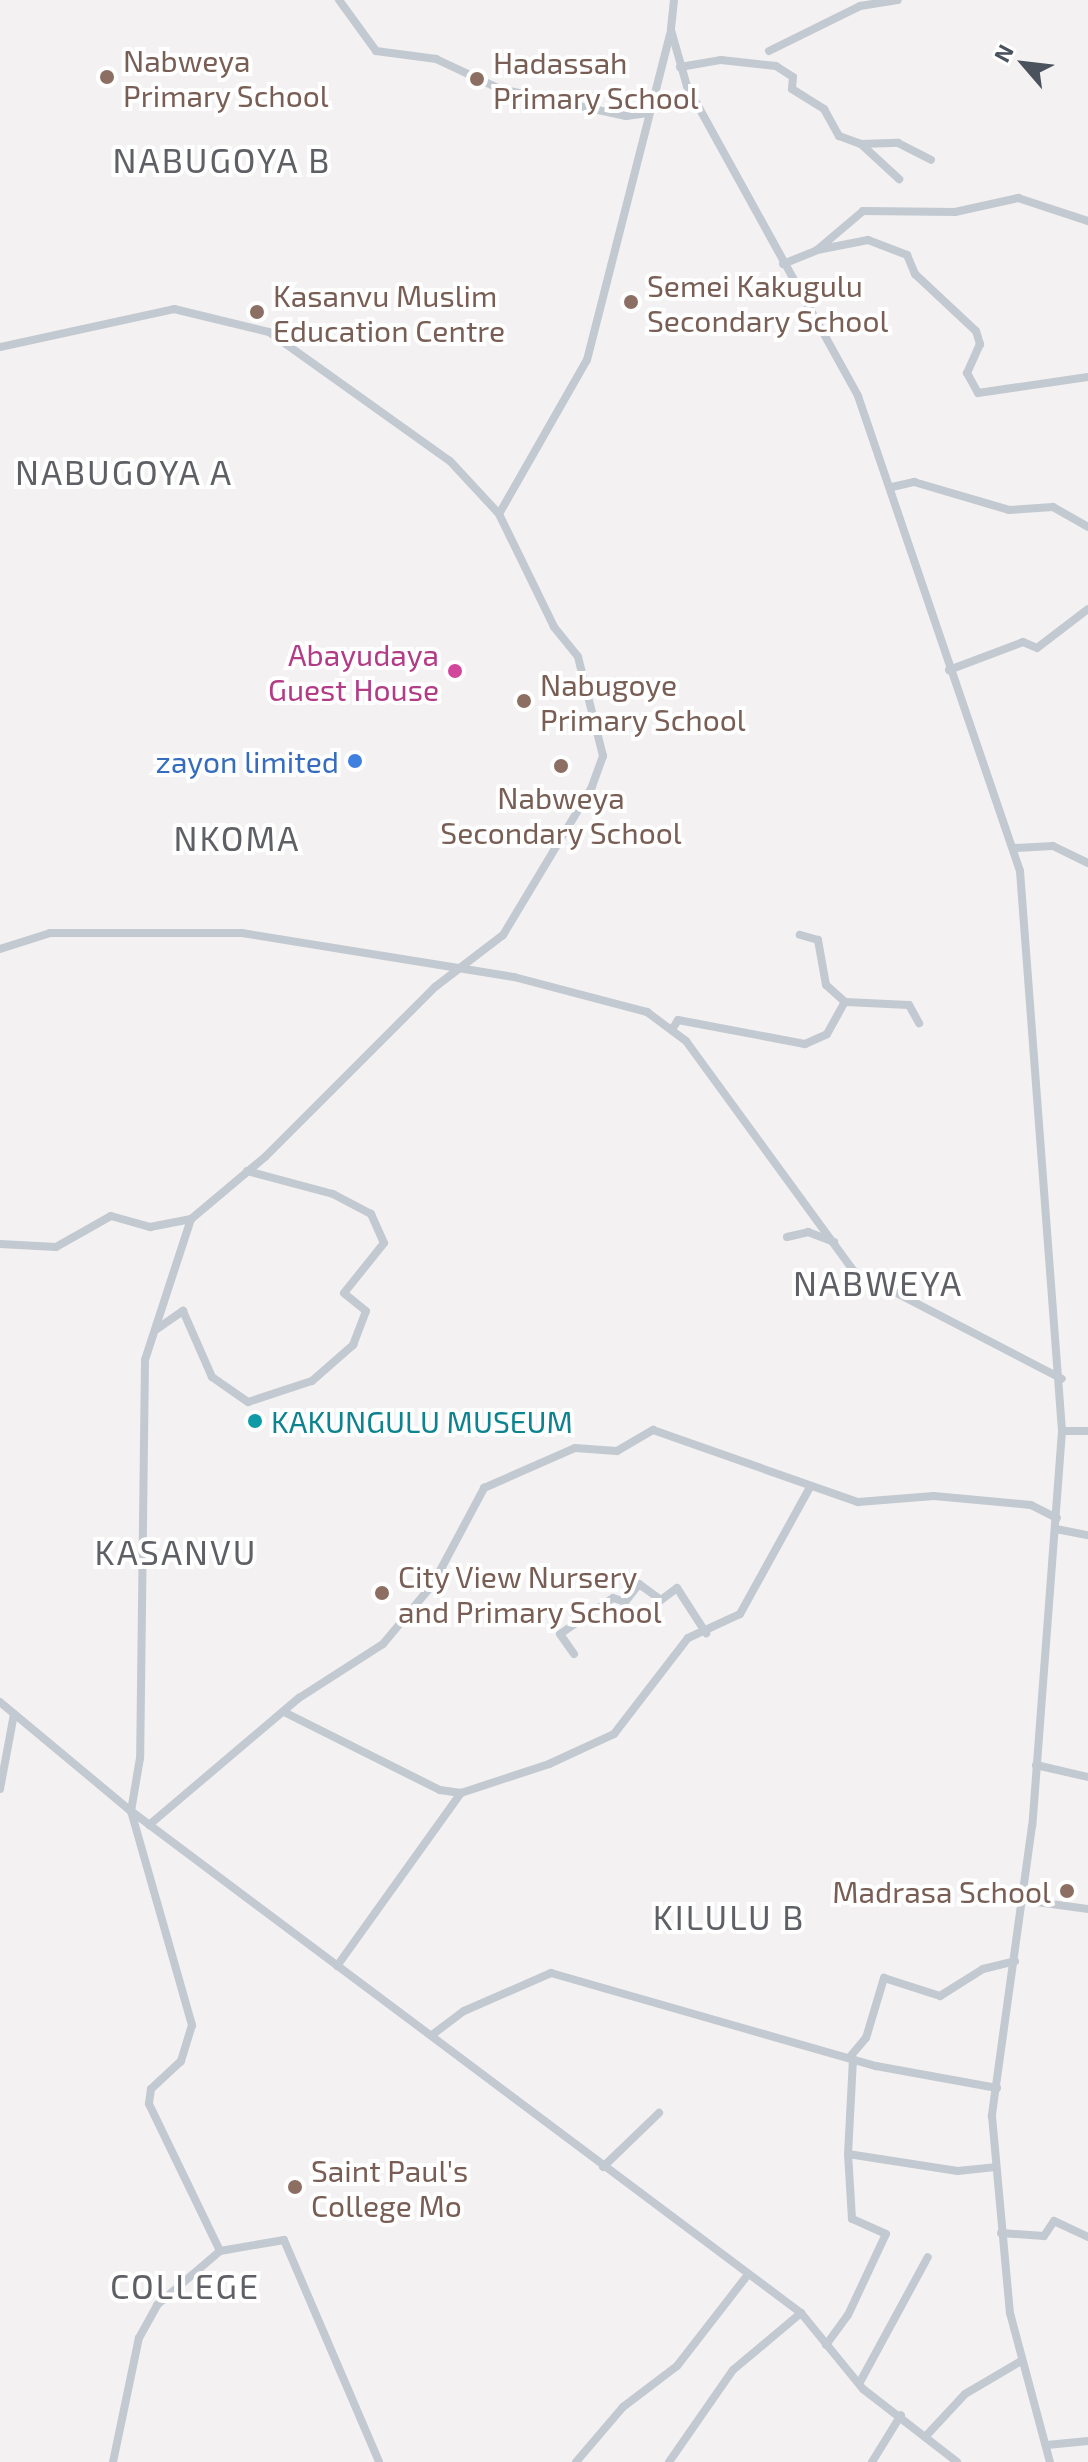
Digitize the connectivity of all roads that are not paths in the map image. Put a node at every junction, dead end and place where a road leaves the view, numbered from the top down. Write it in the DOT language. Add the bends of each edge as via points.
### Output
graph roads {
  1 [pos="339,0"];
  2 [pos="674,0"];
  3 [pos="898,0"];
  4 [pos="671,30"];
  5 [pos="769,51"];
  6 [pos="680,67"];
  7 [pos="648,113"];
  8 [pos="861,144"];
  9 [pos="931,160"];
  10 [pos="899,179"];
  11 [pos="1088,221"];
  12 [pos="817,250"];
  13 [pos="783,264"];
  14 [pos="0,347"];
  15 [pos="1088,377"];
  16 [pos="892,487"];
  17 [pos="499,514"];
  18 [pos="1088,527"];
  19 [pos="1088,609"];
  20 [pos="949,670"];
  21 [pos="1015,848"];
  22 [pos="1088,863"];
  23 [pos="800,935"];
  24 [pos="0,949"];
  25 [pos="483,953"];
  26 [pos="458,970"];
  27 [pos="476,972"];
  28 [pos="845,1002"];
  29 [pos="919,1023"];
  30 [pos="673,1028"];
  31 [pos="247,1171"];
  32 [pos="191,1219"];
  33 [pos="168,1227"];
  34 [pos="787,1237"];
  35 [pos="182,1242"];
  36 [pos="835,1243"];
  37 [pos="0,1244"];
  38 [pos="157,1330"];
  39 [pos="1062,1379"];
  40 [pos="1062,1431"];
  41 [pos="1088,1431"];
  42 [pos="810,1487"];
  43 [pos="1057,1518"];
  44 [pos="1056,1529"];
  45 [pos="1088,1535"];
  46 [pos="706,1633"];
  47 [pos="574,1654"];
  48 [pos="0,1702"];
  49 [pos="286,1713"];
  50 [pos="14,1714"];
  51 [pos="1036,1765"];
  52 [pos="1088,1777"];
  53 [pos="0,1789"];
  54 [pos="461,1793"];
  55 [pos="131,1811"];
  56 [pos="149,1825"];
  57 [pos="1022,1900"];
  58 [pos="1088,1909"];
  59 [pos="1015,1961"];
  60 [pos="337,1966"];
  61 [pos="432,2035"];
  62 [pos="851,2058"];
  63 [pos="997,2088"];
  64 [pos="659,2113"];
  65 [pos="848,2154"];
  66 [pos="603,2167"];
  67 [pos="995,2167"];
  68 [pos="1001,2233"];
  69 [pos="1088,2237"];
  70 [pos="220,2251"];
  71 [pos="928,2257"];
  72 [pos="746,2277"];
  73 [pos="801,2313"];
  74 [pos="826,2345"];
  75 [pos="1021,2361"];
  76 [pos="860,2382"];
  77 [pos="901,2415"];
  78 [pos="926,2436"];
  79 [pos="1088,2441"];
  80 [pos="1047,2445"];
  81 [pos="113,2462"];
  82 [pos="379,2462"];
  83 [pos="576,2462"];
  84 [pos="669,2462"];
  85 [pos="872,2462"];
  86 [pos="957,2462"];
  87 [pos="1050,2462"];
  1 -- 7 [label="street" via="376,51 432,57 500,89 626,116"];
  2 -- 4 [label="street"];
  3 -- 5 [label="street" via="860,6"];
  4 -- 6 [label="street"];
  4 -- 7 [label="street"];
  6 -- 8 [label="street" via="721,60 776,66 793,77 792,89 824,109 839,136"];
  6 -- 13 [label="street"];
  7 -- 17 [label="street" via="587,360"];
  8 -- 9 [label="street" via="898,143"];
  8 -- 10 [label="street"];
  11 -- 12 [label="street" via="1018,198 955,212 863,211"];
  12 -- 13 [label="street"];
  12 -- 15 [label="street" via="868,240 907,255 915,274 976,331 980,344 967,373 978,393"];
  13 -- 16 [label="street" via="847,374"];
  14 -- 17 [label="street" via="174,309 252,323 450,461"];
  16 -- 18 [label="street" via="914,482 1009,510 1053,507"];
  16 -- 20 [label="street"];
  17 -- 25 [label="street" via="554,627 578,657 603,759 548,862"];
  19 -- 20 [label="street" via="1037,648 1023,642"];
  20 -- 21 [label="street"];
  21 -- 22 [label="street" via="1053,846"];
  21 -- 39 [label="street"];
  23 -- 28 [label="street" via="818,940 826,985"];
  24 -- 26 [label="street" via="50,933 242,933"];
  25 -- 26 [label="street"];
  25 -- 27 [label="street"];
  26 -- 27 [label="street"];
  26 -- 31 [label="street" via="349,1067"];
  27 -- 30 [label="street" via="624,1005"];
  28 -- 29 [label="street" via="909,1005"];
  28 -- 30 [label="street" via="827,1034 805,1044 678,1020"];
  30 -- 36 [label="street"];
  31 -- 32 [label="street"];
  31 -- 38 [label="street" via="333,1194 371,1214 384,1243 344,1293 366,1311 353,1345 312,1381 248,1402 212,1377 183,1311"];
  32 -- 33 [label="street"];
  32 -- 35 [label="street"];
  33 -- 35 [label="street"];
  33 -- 37 [label="street" via="111,1216 56,1247"];
  34 -- 36 [label="street" via="808,1232"];
  35 -- 38 [label="street"];
  36 -- 39 [label="street" via="870,1282"];
  38 -- 55 [label="street" via="142,1383 140,1758"];
  39 -- 40 [label="street"];
  40 -- 41 [label="street"];
  40 -- 43 [label="street"];
  42 -- 43 [label="street" via="858,1502 920,1495 1031,1505"];
  42 -- 46 [label="street" via="740,1614"];
  42 -- 49 [label="street" via="653,1430 617,1451 575,1448 501,1475 484,1488 417,1608 383,1644"];
  43 -- 44 [label="street"];
  44 -- 45 [label="street"];
  44 -- 51 [label="street"];
  46 -- 47 [label="street" via="677,1588 661,1600 639,1584 625,1602 613,1598 560,1634"];
  46 -- 54 [label="street" via="688,1638 664,1663 653,1690 614,1734"];
  48 -- 50 [label="street"];
  49 -- 54 [label="street" via="414,1780"];
  49 -- 56 [label="street"];
  50 -- 53 [label="street"];
  50 -- 55 [label="street"];
  51 -- 52 [label="street"];
  51 -- 57 [label="street"];
  54 -- 60 [label="street"];
  55 -- 56 [label="street"];
  55 -- 70 [label="street" via="192,2025 181,2061 151,2089 149,2104"];
  56 -- 60 [label="street"];
  57 -- 58 [label="street"];
  57 -- 59 [label="street"];
  59 -- 62 [label="street" via="983,1969 940,1996 884,1978 866,2038"];
  59 -- 63 [label="street"];
  60 -- 61 [label="street"];
  61 -- 62 [label="street" via="464,2011 551,1973"];
  61 -- 66 [label="street"];
  62 -- 63 [label="street"];
  62 -- 65 [label="street"];
  63 -- 67 [label="street"];
  64 -- 66 [label="street"];
  65 -- 67 [label="street" via="958,2171"];
  65 -- 74 [label="street" via="852,2219 886,2234 848,2315"];
  66 -- 72 [label="street"];
  67 -- 68 [label="street"];
  68 -- 69 [label="street" via="1044,2236 1054,2221"];
  68 -- 75 [label="street"];
  70 -- 81 [label="street" via="157,2305 146,2325 128,2367"];
  70 -- 82 [label="street" via="284,2240"];
  71 -- 76 [label="street" via="878,2361"];
  72 -- 73 [label="street"];
  72 -- 83 [label="street" via="677,2366 623,2407"];
  73 -- 74 [label="street"];
  73 -- 84 [label="street" via="733,2370"];
  74 -- 76 [label="street"];
  75 -- 78 [label="street" via="965,2394"];
  75 -- 80 [label="street"];
  76 -- 77 [label="street"];
  77 -- 78 [label="street"];
  77 -- 85 [label="street"];
  78 -- 86 [label="street"];
  79 -- 80 [label="street"];
  80 -- 87 [label="street"];
}
